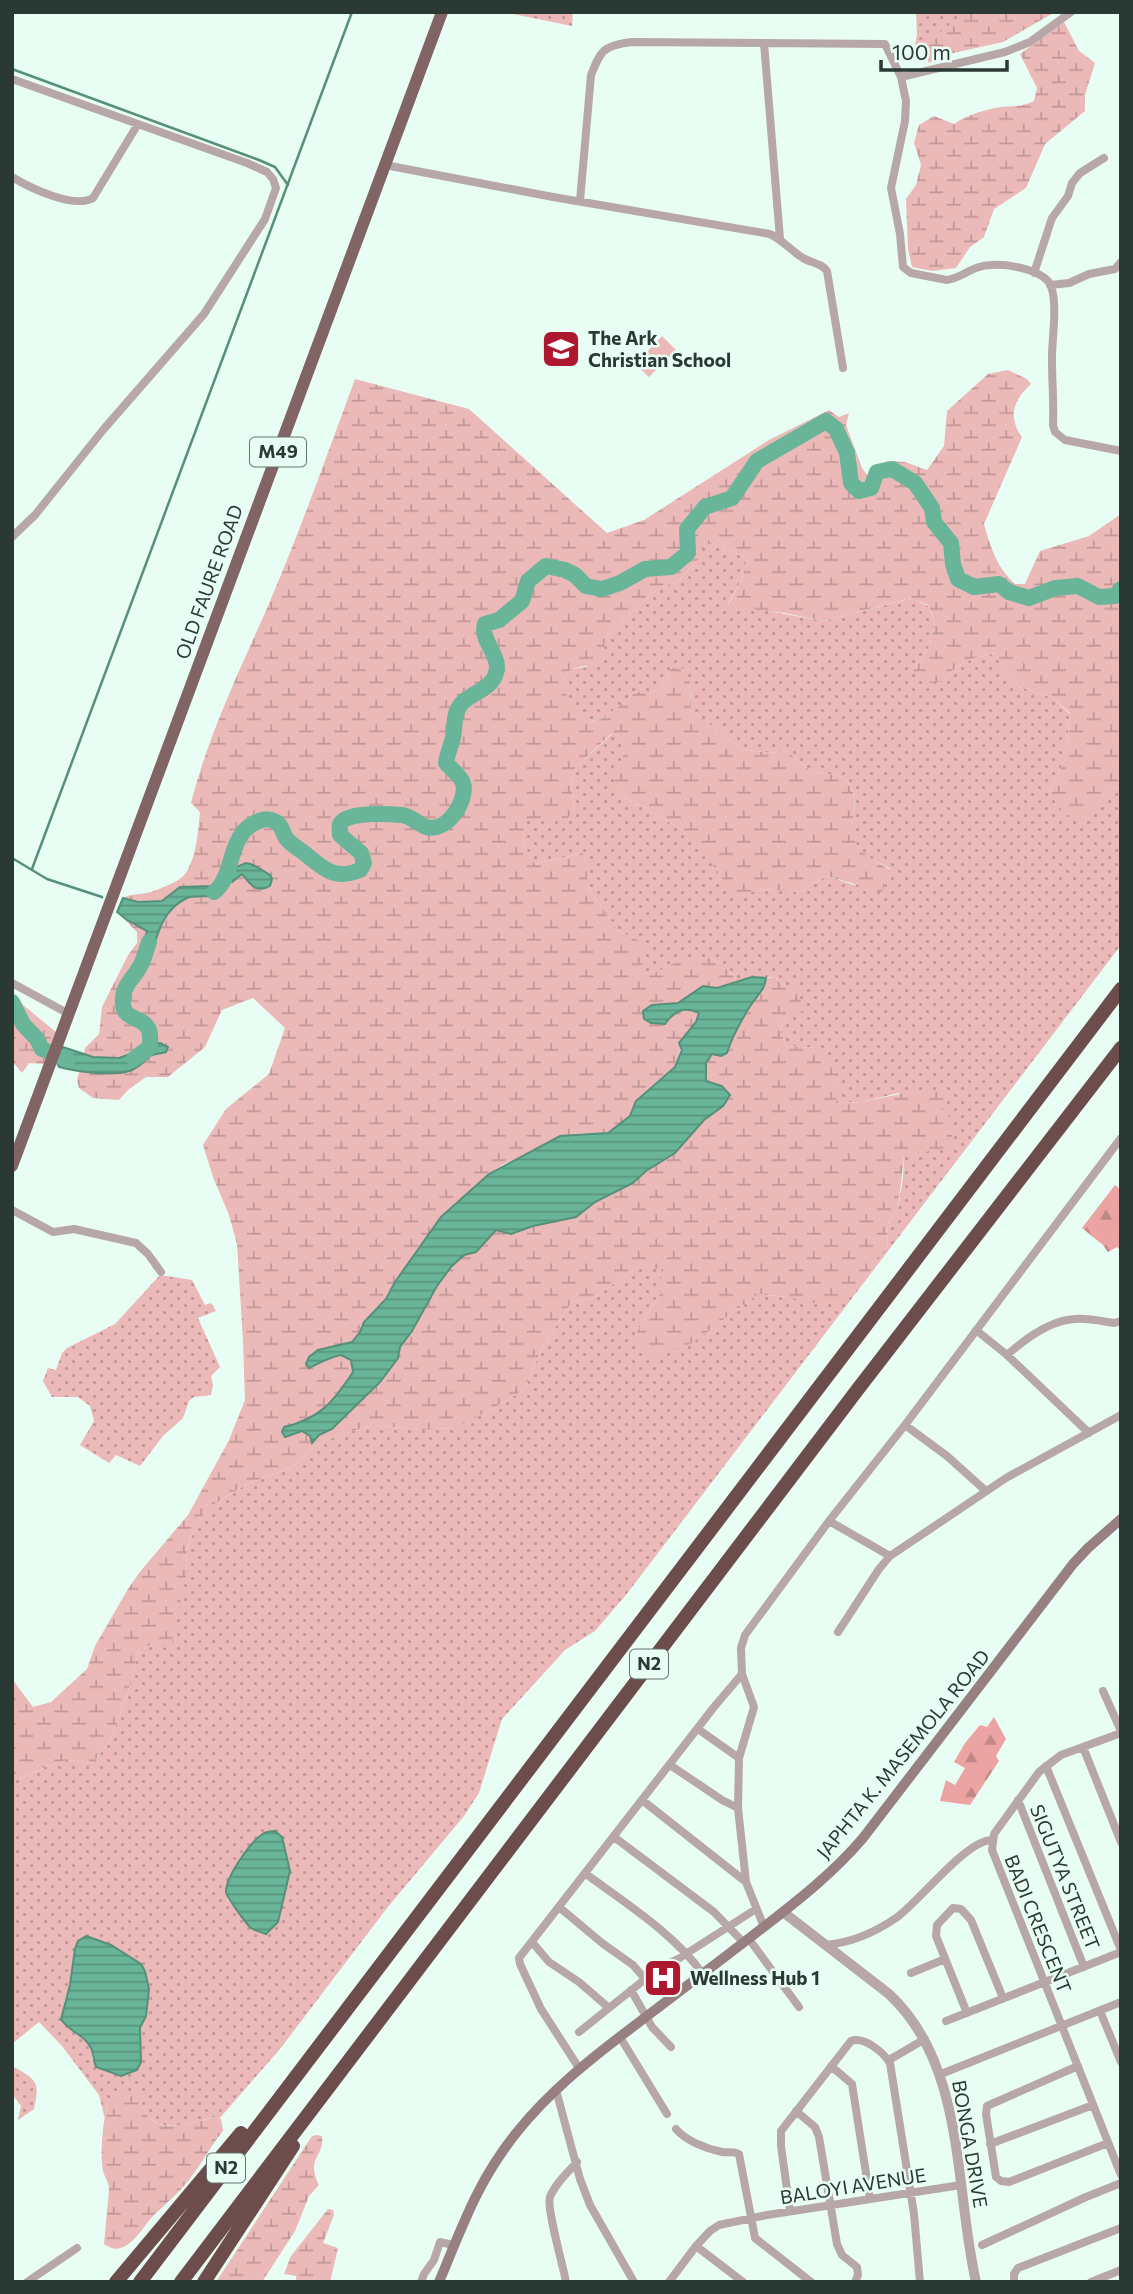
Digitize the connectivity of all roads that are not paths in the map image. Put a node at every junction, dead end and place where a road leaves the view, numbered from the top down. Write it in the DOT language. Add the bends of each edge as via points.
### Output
graph roads {
  1 [pos="442,12"];
  2 [pos="1071,12"];
  3 [pos="764,43"];
  4 [pos="901,77"];
  5 [pos="12,79"];
  6 [pos="138,124"];
  7 [pos="1104,158"];
  8 [pos="385,165"];
  9 [pos="12,177"];
  10 [pos="580,201"];
  11 [pos="780,239"];
  12 [pos="1121,262"];
  13 [pos="1034,273"];
  14 [pos="1050,285"];
  15 [pos="843,368"];
  16 [pos="1121,451"];
  17 [pos="12,537"];
  18 [pos="12,983"];
  19 [pos="1121,989"];
  20 [pos="69,1014"];
  21 [pos="1121,1048"];
  22 [pos="1121,1138"];
  23 [pos="12,1166"];
  24 [pos="12,1210"];
  25 [pos="161,1272"];
  26 [pos="1120,1322"];
  27 [pos="976,1330"];
  28 [pos="1007,1355"];
  29 [pos="1121,1415"];
  30 [pos="905,1426"];
  31 [pos="1089,1433"];
  32 [pos="986,1492"];
  33 [pos="1121,1519"];
  34 [pos="829,1521"];
  35 [pos="890,1556"];
  36 [pos="838,1632"];
  37 [pos="742,1674"];
  38 [pos="1103,1691"];
  39 [pos="698,1729"];
  40 [pos="1121,1732"];
  41 [pos="1083,1747"];
  42 [pos="739,1758"];
  43 [pos="670,1765"];
  44 [pos="1046,1766"];
  45 [pos="642,1800"];
  46 [pos="1018,1800"];
  47 [pos="738,1808"];
  48 [pos="614,1837"];
  49 [pos="992,1840"];
  50 [pos="1121,1842"];
  51 [pos="586,1874"];
  52 [pos="746,1882"];
  53 [pos="559,1908"];
  54 [pos="756,1909"];
  55 [pos="783,1912"];
  56 [pos="727,1926"];
  57 [pos="764,1927"];
  58 [pos="746,1941"];
  59 [pos="532,1942"];
  60 [pos="825,1945"];
  61 [pos="1121,1951"];
  62 [pos="687,1953"];
  63 [pos="945,1959"];
  64 [pos="1084,1967"];
  65 [pos="911,1973"];
  66 [pos="703,1975"];
  67 [pos="645,1979"];
  68 [pos="1045,1982"];
  69 [pos="631,1990"];
  70 [pos="1003,1998"];
  71 [pos="1121,2002"];
  72 [pos="799,2007"];
  73 [pos="608,2008"];
  74 [pos="1100,2011"];
  75 [pos="967,2013"];
  76 [pos="647,2017"];
  77 [pos="946,2021"];
  78 [pos="1062,2025"];
  79 [pos="579,2032"];
  80 [pos="620,2037"];
  81 [pos="925,2039"];
  82 [pos="671,2047"];
  83 [pos="313,2055"];
  84 [pos="888,2060"];
  85 [pos="1121,2062"];
  86 [pos="831,2066"];
  87 [pos="1078,2066"];
  88 [pos="579,2068"];
  89 [pos="940,2074"];
  90 [pos="555,2090"];
  91 [pos="1093,2105"];
  92 [pos="310,2110"];
  93 [pos="796,2111"];
  94 [pos="667,2114"];
  95 [pos="676,2129"];
  96 [pos="1108,2143"];
  97 [pos="990,2144"];
  98 [pos="577,2162"];
  99 [pos="1121,2175"];
  100 [pos="1121,2183"];
  101 [pos="961,2185"];
  102 [pos="909,2193"];
  103 [pos="870,2199"];
  104 [pos="830,2205"];
  105 [pos="790,2211"];
  106 [pos="751,2218"];
  107 [pos="1121,2228"];
  108 [pos="453,2245"];
  109 [pos="982,2245"];
  110 [pos="696,2246"];
  111 [pos="77,2248"];
  112 [pos="1121,2270"];
  113 [pos="672,2281"];
  114 [pos="27,2282"];
  115 [pos="116,2282"];
  116 [pos="140,2282"];
  117 [pos="180,2282"];
  118 [pos="204,2282"];
  119 [pos="421,2282"];
  120 [pos="441,2282"];
  121 [pos="566,2282"];
  122 [pos="634,2282"];
  123 [pos="743,2282"];
  124 [pos="811,2282"];
  125 [pos="855,2282"];
  126 [pos="920,2282"];
  127 [pos="976,2282"];
  128 [pos="1014,2282"];
  129 [pos="1091,2282"];
  1 -- 8 [label="main road, OLD FAURE ROAD / M49"];
  2 -- 4 [label="street" via="1030,42 1004,52"];
  3 -- 4 [label="street" via="880,43 888,48"];
  3 -- 10 [label="street" via="631,42 605,48 591,75"];
  3 -- 11 [label="street"];
  4 -- 13 [label="street" via="905,121 891,188 903,267 947,281 975,267 993,265"];
  5 -- 6 [label="street"];
  6 -- 9 [label="street" via="88,201 66,200"];
  6 -- 17 [label="street" via="267,172 276,188 265,219 204,314 36,515"];
  7 -- 13 [label="street" via="1072,183 1052,218"];
  8 -- 10 [label="street"];
  8 -- 20 [label="main road, OLD FAURE ROAD / M49"];
  10 -- 11 [label="street"];
  11 -- 15 [label="street" via="827,271"];
  12 -- 14 [label="street" via="1115,269"];
  13 -- 14 [label="street"];
  14 -- 16 [label="street" via="1055,318 1055,432 1065,440"];
  18 -- 20 [label="street"];
  19 -- 83 [label="highway, N2"];
  20 -- 23 [label="main road, OLD FAURE ROAD / M49"];
  21 -- 92 [label="highway, N2"];
  22 -- 27 [label="street"];
  24 -- 25 [label="street" via="53,1232 74,1229 136,1243"];
  26 -- 28 [label="street" via="1069,1320 1045,1328"];
  27 -- 28 [label="street"];
  27 -- 30 [label="street"];
  28 -- 31 [label="street"];
  29 -- 31 [label="street"];
  30 -- 32 [label="street"];
  30 -- 34 [label="street"];
  31 -- 32 [label="street"];
  32 -- 35 [label="street"];
  33 -- 55 [label="main road, JAPHTA K. MASEMOLA ROAD" via="1073,1564 857,1846"];
  34 -- 35 [label="street"];
  34 -- 37 [label="street" via="745,1635"];
  35 -- 36 [label="street"];
  37 -- 39 [label="street"];
  37 -- 42 [label="street" via="754,1707"];
  38 -- 40 [label="street, BADI CRESCENT"];
  39 -- 42 [label="street"];
  39 -- 43 [label="street"];
  40 -- 41 [label="street, BADI CRESCENT"];
  41 -- 44 [label="street, BADI CRESCENT"];
  41 -- 50 [label="street"];
  42 -- 47 [label="street"];
  43 -- 45 [label="street"];
  43 -- 47 [label="street"];
  44 -- 46 [label="street, BADI CRESCENT"];
  44 -- 61 [label="street"];
  45 -- 48 [label="street"];
  45 -- 52 [label="street"];
  46 -- 49 [label="street, BADI CRESCENT"];
  46 -- 64 [label="street, SIGUTYA STREET"];
  47 -- 52 [label="street"];
  48 -- 51 [label="street"];
  48 -- 56 [label="street"];
  49 -- 60 [label="street" via="982,1841 958,1859 897,1918 860,1937"];
  49 -- 68 [label="street, BADI CRESCENT" via="993,1858"];
  51 -- 53 [label="street"];
  51 -- 62 [label="street"];
  52 -- 54 [label="street"];
  53 -- 59 [label="street"];
  53 -- 67 [label="street"];
  54 -- 56 [label="street"];
  54 -- 57 [label="street"];
  55 -- 57 [label="main road, JAPHTA K. MASEMOLA ROAD"];
  55 -- 60 [label="street, BONGA DRIVE"];
  56 -- 58 [label="street"];
  56 -- 62 [label="street"];
  57 -- 58 [label="main road, JAPHTA K. MASEMOLA ROAD"];
  58 -- 66 [label="main road, JAPHTA K. MASEMOLA ROAD"];
  58 -- 72 [label="street"];
  59 -- 73 [label="street" via="549,1962"];
  59 -- 88 [label="street" via="519,1958 520,1964 541,2009"];
  60 -- 81 [label="street, BONGA DRIVE" via="889,1994"];
  61 -- 64 [label="street"];
  62 -- 66 [label="street"];
  62 -- 67 [label="street"];
  63 -- 65 [label="street"];
  63 -- 70 [label="street" via="937,1925 949,1910 957,1908 971,1920"];
  63 -- 75 [label="street"];
  64 -- 68 [label="street"];
  66 -- 76 [label="main road, JAPHTA K. MASEMOLA ROAD"];
  67 -- 69 [label="street"];
  68 -- 70 [label="street"];
  68 -- 78 [label="street, BADI CRESCENT"];
  69 -- 73 [label="street"];
  69 -- 76 [label="street"];
  70 -- 75 [label="street"];
  71 -- 74 [label="street"];
  73 -- 79 [label="street"];
  74 -- 78 [label="street"];
  74 -- 85 [label="street"];
  75 -- 77 [label="street"];
  76 -- 80 [label="main road, JAPHTA K. MASEMOLA ROAD"];
  76 -- 82 [label="street"];
  78 -- 87 [label="street, BADI CRESCENT"];
  78 -- 89 [label="street"];
  80 -- 88 [label="main road, JAPHTA K. MASEMOLA ROAD"];
  80 -- 94 [label="street"];
  81 -- 84 [label="street"];
  81 -- 89 [label="street, BONGA DRIVE"];
  83 -- 115 [label="highway" via="285,2081"];
  83 -- 116 [label="highway, N2"];
  84 -- 86 [label="street" via="856,2039"];
  84 -- 102 [label="street"];
  86 -- 93 [label="street"];
  86 -- 103 [label="street" via="852,2084"];
  87 -- 91 [label="street, BADI CRESCENT"];
  87 -- 97 [label="street" via="987,2106"];
  88 -- 90 [label="main road, JAPHTA K. MASEMOLA ROAD"];
  89 -- 101 [label="street, BONGA DRIVE"];
  90 -- 98 [label="street"];
  90 -- 108 [label="main road, JAPHTA K. MASEMOLA ROAD" via="491,2167"];
  91 -- 96 [label="street, BADI CRESCENT"];
  91 -- 97 [label="street"];
  92 -- 117 [label="highway, N2"];
  92 -- 118 [label="highway" via="286,2158"];
  93 -- 104 [label="street" via="815,2127"];
  93 -- 105 [label="street" via="780,2138"];
  95 -- 106 [label="street" via="686,2139 736,2152"];
  96 -- 97 [label="street" via="1004,2182 996,2177"];
  96 -- 99 [label="street, BADI CRESCENT"];
  98 -- 121 [label="street" via="549,2202"];
  98 -- 122 [label="street" via="590,2205"];
  100 -- 109 [label="street"];
  101 -- 102 [label="street, BALOYI AVENUE"];
  101 -- 127 [label="street, BONGA DRIVE"];
  102 -- 103 [label="street, BALOYI AVENUE"];
  102 -- 126 [label="street"];
  103 -- 104 [label="street, BALOYI AVENUE"];
  104 -- 105 [label="street, BALOYI AVENUE"];
  104 -- 125 [label="street" via="839,2250 859,2271"];
  105 -- 106 [label="street, BALOYI AVENUE"];
  106 -- 110 [label="street, BALOYI AVENUE" via="719,2225"];
  106 -- 124 [label="street" via="757,2241"];
  107 -- 128 [label="street" via="1018,2268"];
  108 -- 119 [label="street" via="440,2242"];
  108 -- 120 [label="main road, JAPHTA K. MASEMOLA ROAD"];
  110 -- 113 [label="street, BALOYI AVENUE"];
  110 -- 123 [label="street"];
  111 -- 114 [label="street"];
  112 -- 129 [label="street"];
}
